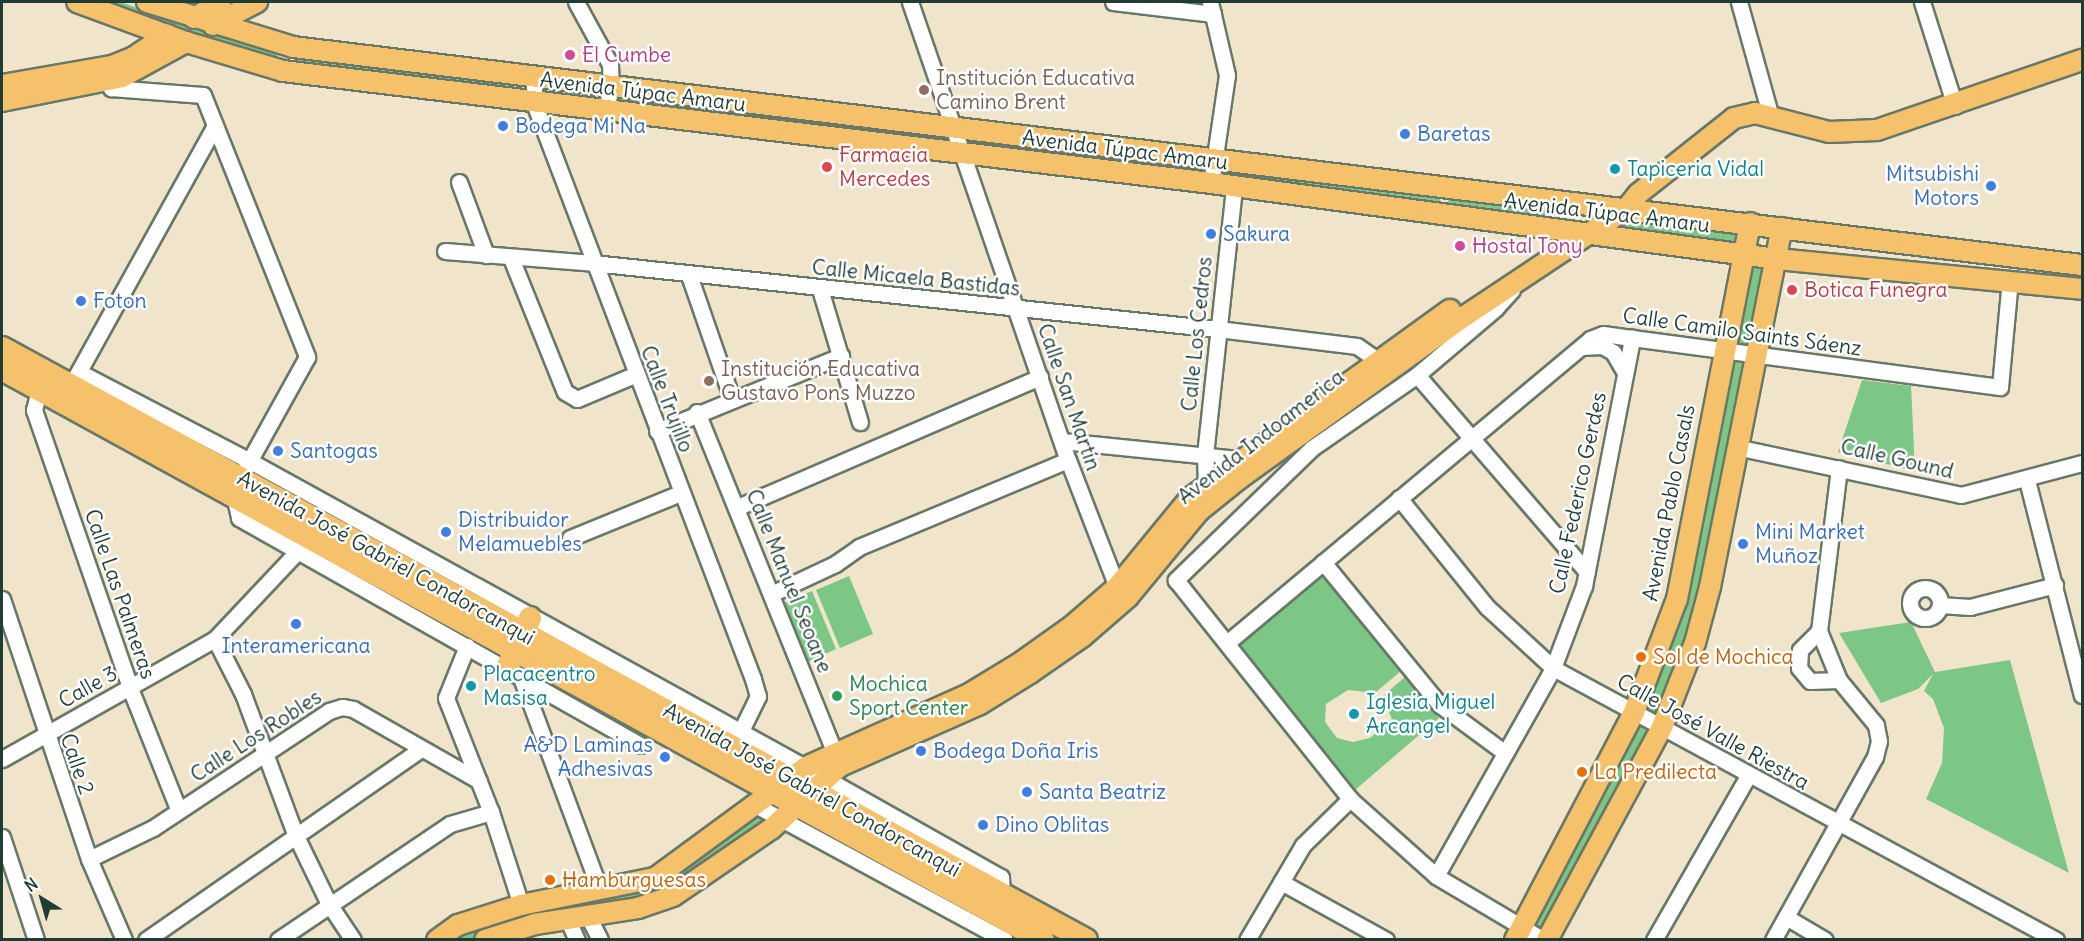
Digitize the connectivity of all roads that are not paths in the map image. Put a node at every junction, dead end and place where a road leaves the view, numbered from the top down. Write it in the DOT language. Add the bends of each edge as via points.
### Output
graph roads {
  1 [pos="77,2"];
  2 [pos="147,2"];
  3 [pos="221,2"];
  4 [pos="257,2"];
  5 [pos="576,2"];
  6 [pos="910,2"];
  7 [pos="1113,2"];
  8 [pos="1740,2"];
  9 [pos="1922,2"];
  10 [pos="1211,8"];
  11 [pos="203,21"];
  12 [pos="167,35"];
  13 [pos="186,42"];
  14 [pos="293,47"];
  15 [pos="2082,60"];
  16 [pos="283,72"];
  17 [pos="534,78"];
  18 [pos="108,81"];
  19 [pos="2,85"];
  20 [pos="611,87"];
  21 [pos="709,100"];
  22 [pos="2,101"];
  23 [pos="534,103"];
  24 [pos="1955,106"];
  25 [pos="605,112"];
  26 [pos="830,113"];
  27 [pos="1770,114"];
  28 [pos="707,125"];
  29 [pos="215,126"];
  30 [pos="954,127"];
  31 [pos="826,140"];
  32 [pos="964,155"];
  33 [pos="1215,159"];
  34 [pos="459,182"];
  35 [pos="1211,183"];
  36 [pos="1234,187"];
  37 [pos="1446,188"];
  38 [pos="1624,203"];
  39 [pos="1442,215"];
  40 [pos="1750,223"];
  41 [pos="1782,228"];
  42 [pos="1567,232"];
  43 [pos="1587,234"];
  44 [pos="445,251"];
  45 [pos="486,255"];
  46 [pos="1744,255"];
  47 [pos="511,258"];
  48 [pos="1777,259"];
  49 [pos="593,263"];
  50 [pos="2082,265"];
  51 [pos="1526,273"];
  52 [pos="689,275"];
  53 [pos="2010,279"];
  54 [pos="820,289"];
  55 [pos="2082,289"];
  56 [pos="1017,309"];
  57 [pos="1218,329"];
  58 [pos="1632,338"];
  59 [pos="2,348"];
  60 [pos="1578,348"];
  61 [pos="1724,350"];
  62 [pos="1755,355"];
  63 [pos="841,356"];
  64 [pos="1377,360"];
  65 [pos="2,369"];
  66 [pos="1625,373"];
  67 [pos="634,375"];
  68 [pos="1417,375"];
  69 [pos="1040,377"];
  70 [pos="70,386"];
  71 [pos="39,390"];
  72 [pos="732,399"];
  73 [pos="697,412"];
  74 [pos="860,422"];
  75 [pos="657,431"];
  76 [pos="1472,437"];
  77 [pos="1062,441"];
  78 [pos="1736,447"];
  79 [pos="1205,455"];
  80 [pos="1240,459"];
  81 [pos="1068,460"];
  82 [pos="2082,463"];
  83 [pos="1839,468"];
  84 [pos="240,478"];
  85 [pos="2027,480"];
  86 [pos="1206,485"];
  87 [pos="680,493"];
  88 [pos="1399,498"];
  89 [pos="738,507"];
  90 [pos="570,538"];
  91 [pos="1593,539"];
  92 [pos="1567,549"];
  93 [pos="297,552"];
  94 [pos="1323,562"];
  95 [pos="1587,572"];
  96 [pos="2055,585"];
  97 [pos="1122,592"];
  98 [pos="771,594"];
  99 [pos="2,599"];
  100 [pos="405,602"];
  101 [pos="1940,605"];
  102 [pos="1819,631"];
  103 [pos="214,639"];
  104 [pos="1228,642"];
  105 [pos="467,646"];
  106 [pos="519,649"];
  107 [pos="1552,668"];
  108 [pos="1839,680"];
  109 [pos="129,688"];
  110 [pos="2082,695"];
  111 [pos="657,696"];
  112 [pos="1634,712"];
  113 [pos="1662,727"];
  114 [pos="741,731"];
  115 [pos="45,735"];
  116 [pos="640,745"];
  117 [pos="421,749"];
  118 [pos="265,753"];
  119 [pos="1505,753"];
  120 [pos="2,759"];
  121 [pos="1748,776"];
  122 [pos="822,778"];
  123 [pos="479,781"];
  124 [pos="782,786"];
  125 [pos="1350,799"];
  126 [pos="179,811"];
  127 [pos="491,812"];
  128 [pos="781,820"];
  129 [pos="1838,824"];
  130 [pos="295,834"];
  131 [pos="2,837"];
  132 [pos="89,859"];
  133 [pos="1436,876"];
  134 [pos="1281,882"];
  135 [pos="600,890"];
  136 [pos="945,896"];
  137 [pos="329,904"];
  138 [pos="521,905"];
  139 [pos="588,916"];
  140 [pos="1786,917"];
  141 [pos="567,918"];
  142 [pos="1518,933"];
  143 [pos="36,939"];
  144 [pos="124,939"];
  145 [pos="146,939"];
  146 [pos="278,939"];
  147 [pos="353,939"];
  148 [pos="437,939"];
  149 [pos="485,939"];
  150 [pos="577,939"];
  151 [pos="600,939"];
  152 [pos="1005,939"];
  153 [pos="1043,939"];
  154 [pos="1086,939"];
  155 [pos="1247,939"];
  156 [pos="1386,939"];
  157 [pos="1546,939"];
  158 [pos="1654,939"];
  159 [pos="1773,939"];
  160 [pos="1825,939"];
  161 [pos="2056,939"];
  1 -- 12 [label="main road, Avenida Túpac Amaru"];
  2 -- 11 [label="main road, Avenida Túpac Amaru"];
  3 -- 11 [label="main road"];
  4 -- 11 [label="main road"];
  5 -- 20 [label="street" via="610,64"];
  6 -- 30 [label="street, Calle San Martín"];
  7 -- 10 [label="street"];
  8 -- 27 [label="street"];
  9 -- 24 [label="street"];
  10 -- 33 [label="street" via="1227,69"];
  11 -- 14 [label="main road, Avenida Túpac Amaru"];
  12 -- 13 [label="main road, Avenida Túpac Amaru"];
  12 -- 19 [label="main road" via="112,66"];
  13 -- 16 [label="main road, Avenida Túpac Amaru"];
  13 -- 18 [label="main road"];
  14 -- 16 [label="main road"];
  14 -- 17 [label="main road, Avenida Túpac Amaru"];
  15 -- 24 [label="main road"];
  16 -- 23 [label="main road, Avenida Túpac Amaru"];
  17 -- 20 [label="main road, Avenida Túpac Amaru"];
  17 -- 23 [label="street, Calle Trujillo"];
  18 -- 22 [label="main road"];
  18 -- 29 [label="street" via="111,88 203,94"];
  20 -- 21 [label="main road, Avenida Túpac Amaru"];
  20 -- 25 [label="street"];
  21 -- 26 [label="main road, Avenida Túpac Amaru"];
  21 -- 28 [label="main road"];
  23 -- 25 [label="main road, Avenida Túpac Amaru"];
  23 -- 49 [label="street, Calle Trujillo"];
  24 -- 27 [label="main road" via="1876,130 1829,132"];
  25 -- 28 [label="main road, Avenida Túpac Amaru"];
  26 -- 30 [label="main road, Avenida Túpac Amaru"];
  26 -- 31 [label="main road"];
  27 -- 38 [label="main road" via="1734,118"];
  28 -- 31 [label="main road, Avenida Túpac Amaru"];
  29 -- 70 [label="street"];
  29 -- 84 [label="street" via="307,357"];
  30 -- 32 [label="street, Calle San Martín"];
  30 -- 33 [label="main road, Avenida Túpac Amaru"];
  31 -- 32 [label="main road, Avenida Túpac Amaru"];
  32 -- 35 [label="main road, Avenida Túpac Amaru"];
  32 -- 56 [label="street, Calle San Martín"];
  33 -- 35 [label="street"];
  33 -- 37 [label="main road, Avenida Túpac Amaru"];
  34 -- 45 [label="street"];
  35 -- 36 [label="main road, Avenida Túpac Amaru"];
  36 -- 39 [label="main road, Avenida Túpac Amaru"];
  36 -- 57 [label="street, Calle Los Cedros"];
  37 -- 38 [label="main road, Avenida Túpac Amaru"];
  37 -- 39 [label="main road"];
  38 -- 40 [label="main road, Avenida Túpac Amaru"];
  38 -- 42 [label="main road, Avenida Indoamerica"];
  38 -- 43 [label="main road, Avenida Indoamerica"];
  39 -- 42 [label="main road, Avenida Túpac Amaru"];
  40 -- 41 [label="main road, Avenida Túpac Amaru"];
  40 -- 46 [label="main road, Avenida Pablo Casals"];
  41 -- 48 [label="main road"];
  41 -- 50 [label="main road, Avenida Túpac Amaru"];
  42 -- 43 [label="main road, Avenida Túpac Amaru"];
  42 -- 64 [label="main road, Avenida Indoamerica"];
  43 -- 46 [label="main road, Avenida Túpac Amaru"];
  43 -- 51 [label="main road, Avenida Indoamerica"];
  44 -- 45 [label="street, Calle Micaela Bastidas"];
  45 -- 47 [label="street, Calle Micaela Bastidas"];
  46 -- 48 [label="main road, Avenida Túpac Amaru"];
  46 -- 61 [label="main road, Avenida Pablo Casals"];
  47 -- 49 [label="street, Calle Micaela Bastidas"];
  47 -- 67 [label="street" via="565,392 577,399"];
  48 -- 53 [label="main road, Avenida Túpac Amaru"];
  48 -- 62 [label="main road"];
  49 -- 52 [label="street, Calle Micaela Bastidas"];
  49 -- 67 [label="street, Calle Trujillo"];
  51 -- 68 [label="street" via="1496,308"];
  51 -- 97 [label="main road, Avenida Indoamerica" via="1344,401 1199,511"];
  52 -- 54 [label="street, Calle Micaela Bastidas"];
  52 -- 72 [label="street"];
  53 -- 55 [label="main road, Avenida Túpac Amaru"];
  53 -- 62 [label="street, Calle Camilo Saints Sáenz" via="2000,387"];
  54 -- 56 [label="street, Calle Micaela Bastidas"];
  54 -- 63 [label="street"];
  56 -- 57 [label="street, Calle Micaela Bastidas"];
  56 -- 69 [label="street, Calle San Martín"];
  57 -- 64 [label="street, Calle Micaela Bastidas" via="1357,346"];
  57 -- 79 [label="street, Calle Los Cedros"];
  58 -- 60 [label="street, Calle Camilo Saints Sáenz" via="1603,334"];
  58 -- 61 [label="street, Calle Camilo Saints Sáenz"];
  58 -- 66 [label="street, Calle Federico Gerdes"];
  59 -- 70 [label="highway, Avenida José Gabriel Condorcanqui"];
  60 -- 66 [label="street, Calle Federico Gerdes" via="1602,346 1617,357"];
  60 -- 76 [label="street, Calle Camilo Saints Sáenz"];
  61 -- 62 [label="street, Calle Camilo Saints Sáenz"];
  61 -- 112 [label="main road, Avenida Pablo Casals" via="1677,599"];
  62 -- 78 [label="main road"];
  63 -- 72 [label="street"];
  63 -- 74 [label="street"];
  64 -- 80 [label="main road, Avenida Indoamerica"];
  65 -- 71 [label="highway, Avenida José Gabriel Condorcanqui"];
  66 -- 91 [label="street, Calle Federico Gerdes"];
  67 -- 75 [label="street, Calle Trujillo"];
  68 -- 76 [label="street"];
  68 -- 104 [label="street" via="1312,448 1176,580"];
  69 -- 77 [label="street, Calle San Martín"];
  69 -- 89 [label="street"];
  70 -- 71 [label="highway, Avenida José Gabriel Condorcanqui"];
  70 -- 84 [label="highway, Avenida José Gabriel Condorcanqui"];
  71 -- 109 [label="street, Calle Las Palmeras" via="34,410"];
  72 -- 73 [label="street"];
  73 -- 75 [label="street"];
  73 -- 89 [label="street, Calle Manuel Seoane"];
  75 -- 87 [label="street, Calle Trujillo"];
  76 -- 88 [label="street, Calle Camilo Saints Sáenz"];
  76 -- 92 [label="street"];
  77 -- 79 [label="street"];
  77 -- 81 [label="street, Calle San Martín"];
  78 -- 83 [label="street, Calle Gound"];
  78 -- 113 [label="main road" via="1706,607"];
  79 -- 80 [label="street"];
  79 -- 86 [label="street, Calle Los Cedros"];
  80 -- 86 [label="main road, Avenida Indoamerica"];
  81 -- 97 [label="street, Calle San Martín"];
  81 -- 98 [label="street" via="860,547 835,564"];
  82 -- 85 [label="street, Calle Gound"];
  83 -- 85 [label="street, Calle Gound" via="1961,495"];
  83 -- 102 [label="street"];
  84 -- 93 [label="street" via="239,518"];
  84 -- 100 [label="highway, Avenida José Gabriel Condorcanqui"];
  84 -- 106 [label="highway, Avenida José Gabriel Condorcanqui"];
  85 -- 96 [label="street"];
  86 -- 97 [label="main road, Avenida Indoamerica" via="1166,523"];
  87 -- 90 [label="street"];
  87 -- 114 [label="street, Calle Trujillo" via="758,696"];
  88 -- 94 [label="street, Calle Camilo Saints Sáenz"];
  88 -- 107 [label="street, Calle José Valle Riestra" via="1487,607"];
  89 -- 98 [label="street, Calle Manuel Seoane"];
  91 -- 92 [label="street" via="1582,550"];
  91 -- 95 [label="street, Calle Federico Gerdes"];
  92 -- 95 [label="street"];
  93 -- 100 [label="street"];
  93 -- 103 [label="street, Calle 3"];
  94 -- 104 [label="street, Calle Camilo Saints Sáenz"];
  94 -- 119 [label="street" via="1440,705"];
  95 -- 107 [label="street, Calle Federico Gerdes"];
  96 -- 101 [label="street" via="1970,607"];
  96 -- 110 [label="street"];
  97 -- 122 [label="main road, Avenida Indoamerica" via="969,694"];
  98 -- 122 [label="street, Calle Manuel Seoane"];
  99 -- 115 [label="street, Calle 2"];
  100 -- 105 [label="street"];
  100 -- 106 [label="highway, Avenida José Gabriel Condorcanqui"];
  102 -- 108 [label="street"];
  102 -- 108 [label="street" via="1800,650 1798,668 1810,681"];
  103 -- 109 [label="street, Calle 3"];
  103 -- 118 [label="street" via="243,694"];
  104 -- 125 [label="street"];
  105 -- 106 [label="street"];
  105 -- 123 [label="street" via="447,698"];
  106 -- 111 [label="highway, Avenida José Gabriel Condorcanqui" via="558,642"];
  106 -- 116 [label="street"];
  106 -- 124 [label="highway, Avenida José Gabriel Condorcanqui"];
  106 -- 135 [label="street"];
  107 -- 112 [label="street, Calle José Valle Riestra"];
  107 -- 119 [label="street, Calle Federico Gerdes"];
  108 -- 129 [label="street" via="1876,725 1879,741 1875,757"];
  109 -- 115 [label="street, Calle 3"];
  109 -- 126 [label="street, Calle Las Palmeras"];
  111 -- 114 [label="street"];
  111 -- 124 [label="highway, Avenida José Gabriel Condorcanqui"];
  112 -- 113 [label="street, Calle José Valle Riestra"];
  112 -- 142 [label="main road, Avenida Pablo Casals"];
  113 -- 121 [label="street, Calle José Valle Riestra"];
  113 -- 157 [label="main road"];
  114 -- 124 [label="street"];
  115 -- 120 [label="street, Calle 3"];
  115 -- 132 [label="street, Calle 2"];
  117 -- 118 [label="street, Calle Los Robles" via="342,707 329,711"];
  117 -- 123 [label="street, Calle Los Robles"];
  117 -- 130 [label="street"];
  118 -- 126 [label="street, Calle Los Robles"];
  118 -- 130 [label="street"];
  119 -- 133 [label="street, Calle Federico Gerdes"];
  121 -- 129 [label="street, Calle José Valle Riestra"];
  121 -- 158 [label="street"];
  122 -- 124 [label="highway, Avenida José Gabriel Condorcanqui"];
  122 -- 124 [label="main road, Avenida Indoamerica"];
  122 -- 128 [label="main road"];
  122 -- 136 [label="highway, Avenida José Gabriel Condorcanqui"];
  122 -- 154 [label="highway, Avenida José Gabriel Condorcanqui" via="1002,894"];
  123 -- 127 [label="street"];
  124 -- 128 [label="street"];
  124 -- 135 [label="main road, Avenida Indoamerica" via="655,878"];
  125 -- 133 [label="street"];
  125 -- 134 [label="street" via="1303,845"];
  126 -- 132 [label="street, Calle Los Robles"];
  127 -- 137 [label="street" via="450,824"];
  127 -- 138 [label="street"];
  128 -- 136 [label="street"];
  128 -- 139 [label="main road" via="673,896 638,908"];
  129 -- 140 [label="street"];
  129 -- 161 [label="street, Calle José Valle Riestra"];
  130 -- 137 [label="street"];
  130 -- 145 [label="street"];
  131 -- 143 [label="street"];
  132 -- 144 [label="street, Calle 2"];
  133 -- 142 [label="street"];
  134 -- 155 [label="street"];
  134 -- 156 [label="street"];
  135 -- 138 [label="main road, Avenida Indoamerica"];
  136 -- 152 [label="street"];
  136 -- 153 [label="highway, Avenida José Gabriel Condorcanqui"];
  137 -- 146 [label="street"];
  137 -- 147 [label="street"];
  138 -- 148 [label="main road, Avenida Indoamerica" via="458,925"];
  139 -- 141 [label="main road"];
  139 -- 151 [label="street"];
  140 -- 159 [label="street"];
  140 -- 160 [label="street"];
  141 -- 149 [label="main road"];
  141 -- 150 [label="street"];
  142 -- 157 [label="street"];
}
